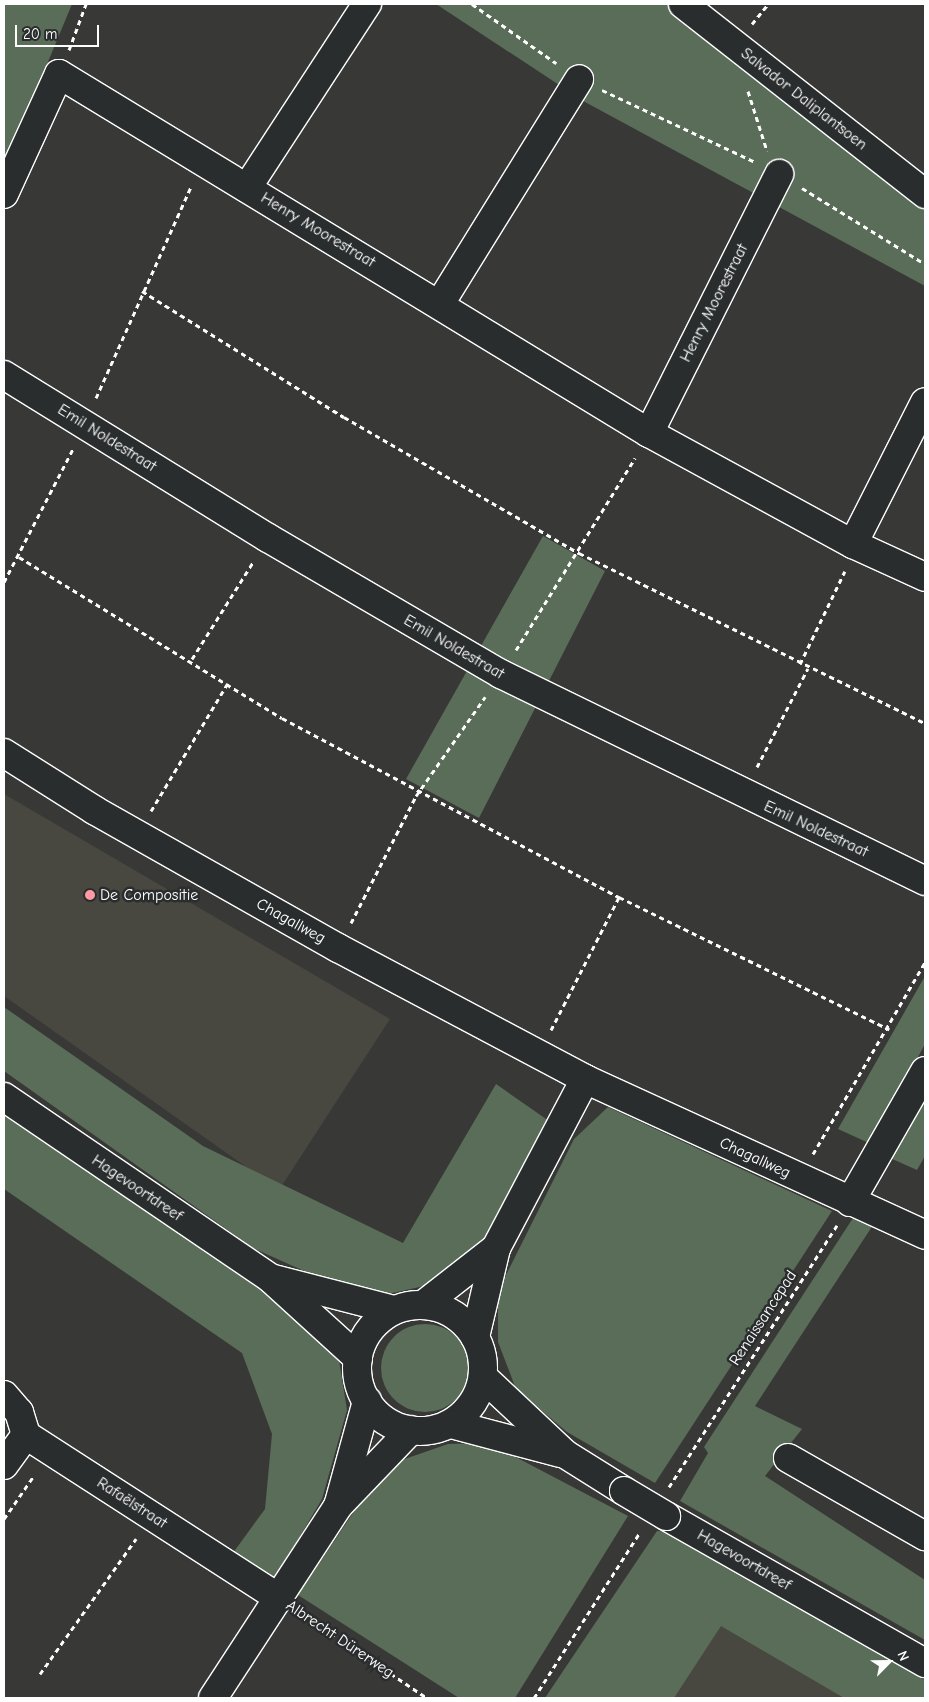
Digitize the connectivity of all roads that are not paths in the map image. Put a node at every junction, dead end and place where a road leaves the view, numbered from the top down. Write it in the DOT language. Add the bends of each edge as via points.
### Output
graph roads {
  1 [pos="367,4"];
  2 [pos="683,4"];
  3 [pos="579,79"];
  4 [pos="779,174"];
  5 [pos="247,188"];
  6 [pos="4,194"];
  7 [pos="925,194"];
  8 [pos="441,302"];
  9 [pos="4,375"];
  10 [pos="925,402"];
  11 [pos="649,433"];
  12 [pos="855,545"];
  13 [pos="925,577"];
  14 [pos="4,753"];
  15 [pos="925,880"];
  16 [pos="925,1071"];
  17 [pos="585,1079"];
  18 [pos="4,1097"];
  19 [pos="850,1202"];
  20 [pos="925,1235"];
  21 [pos="496,1248"];
  22 [pos="270,1278"];
  23 [pos="423,1305"];
  24 [pos="394,1310"];
  25 [pos="475,1337"];
  26 [pos="358,1358"];
  27 [pos="483,1377"];
  28 [pos="4,1395"];
  29 [pos="366,1400"];
  30 [pos="451,1424"];
  31 [pos="411,1430"];
  32 [pos="11,1451"];
  33 [pos="565,1454"];
  34 [pos="788,1458"];
  35 [pos="338,1506"];
  36 [pos="925,1536"];
  37 [pos="277,1597"];
  38 [pos="925,1663"];
  39 [pos="213,1698"];
  1 -- 5 [label="street, Henry Moorestraat"];
  2 -- 7 [label="street, Salvador Daliplantsoen"];
  3 -- 8 [label="street"];
  4 -- 11 [label="street, Henry Moorestraat"];
  5 -- 6 [label="street, Henry Moorestraat" via="59,74"];
  5 -- 8 [label="street, Henry Moorestraat"];
  8 -- 11 [label="street, Henry Moorestraat"];
  9 -- 15 [label="street, Emil Noldestraat" via="268,538 500,674 743,795"];
  10 -- 12 [label="street"];
  11 -- 12 [label="street, Henry Moorestraat"];
  12 -- 13 [label="street, Henry Moorestraat"];
  14 -- 17 [label="street, Chagallweg" via="137,834"];
  16 -- 19 [label="street"];
  17 -- 19 [label="street, Chagallweg"];
  17 -- 21 [label="street"];
  18 -- 22 [label="street, Hagevoortdreef"];
  19 -- 20 [label="street, Chagallweg"];
  21 -- 23 [label="street"];
  21 -- 25 [label="street"];
  22 -- 24 [label="street, Hagevoortdreef"];
  22 -- 26 [label="street, Hagevoortdreef"];
  23 -- 24 [label="street"];
  23 -- 25 [label="street" via="444,1309 462,1320"];
  24 -- 26 [label="street" via="364,1339"];
  25 -- 27 [label="street"];
  26 -- 29 [label="street"];
  27 -- 30 [label="street" via="466,1412"];
  27 -- 33 [label="street, Hagevoortdreef"];
  28 -- 32 [label="street, Rafaëlstraat" via="19,1412"];
  29 -- 31 [label="street" via="378,1415"];
  29 -- 35 [label="street, Albrecht Dürerweg"];
  30 -- 31 [label="street"];
  30 -- 33 [label="street, Hagevoortdreef"];
  31 -- 35 [label="street, Albrecht Dürerweg"];
  32 -- 37 [label="street, Rafaëlstraat" via="51,1451"];
  33 -- 38 [label="street, Hagevoortdreef, bridge" via="666,1516"];
  34 -- 36 [label="street"];
  35 -- 37 [label="street, Albrecht Dürerweg"];
  37 -- 39 [label="street, Albrecht Dürerweg"];
}
